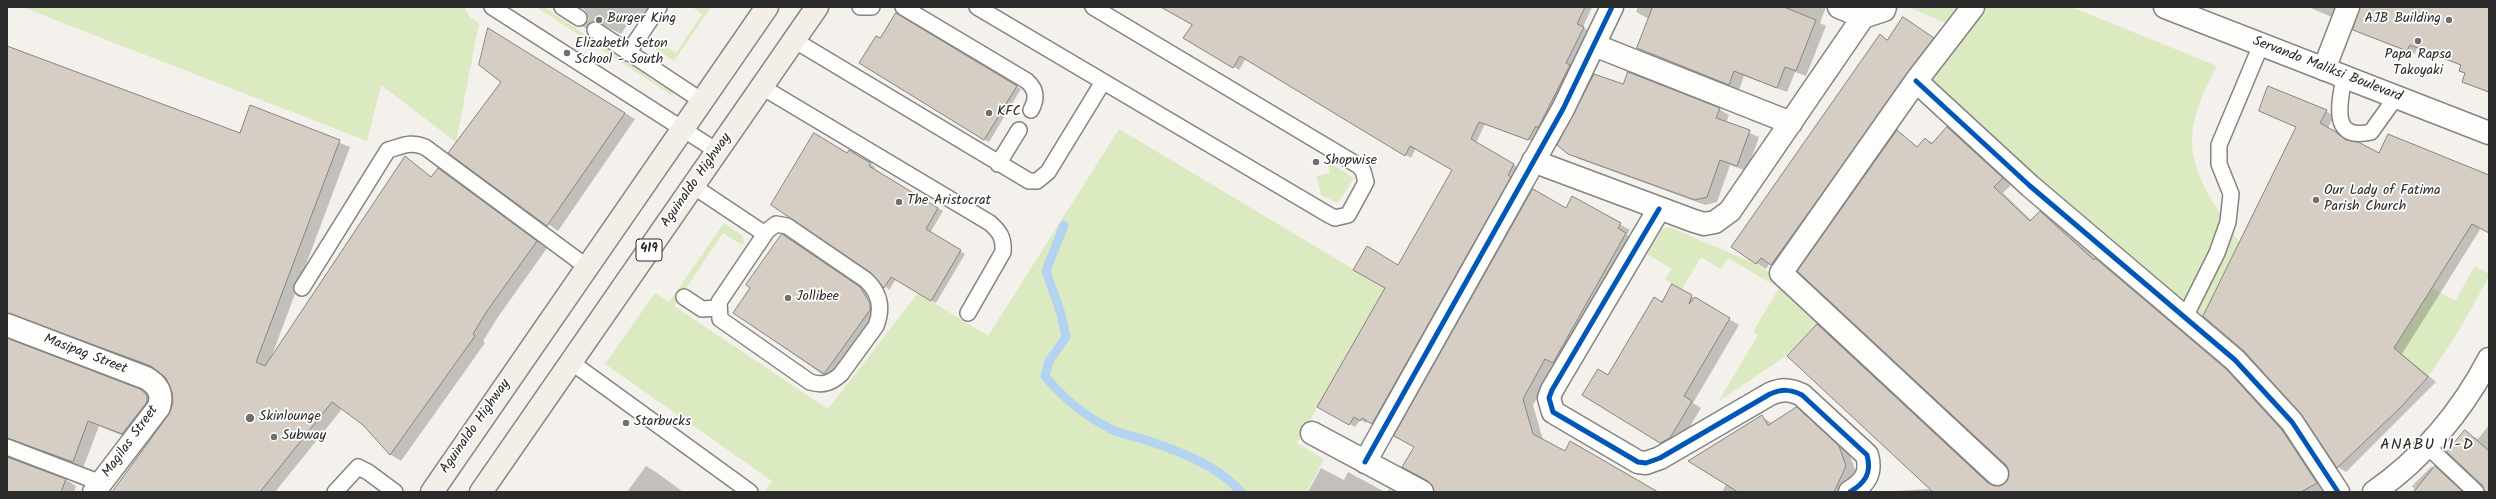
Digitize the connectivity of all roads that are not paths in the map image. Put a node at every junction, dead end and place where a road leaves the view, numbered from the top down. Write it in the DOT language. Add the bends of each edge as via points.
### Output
graph roads {
  1 [pos="492,7"];
  2 [pos="562,7"];
  3 [pos="659,7"];
  4 [pos="767,7"];
  5 [pos="817,7"];
  6 [pos="860,7"];
  7 [pos="872,7"];
  8 [pos="903,7"];
  9 [pos="977,7"];
  10 [pos="1093,7"];
  11 [pos="1612,7"];
  12 [pos="1839,7"];
  13 [pos="1885,7"];
  14 [pos="1973,7"];
  15 [pos="2164,7"];
  16 [pos="2348,7"];
  17 [pos="1863,12"];
  18 [pos="579,18"];
  19 [pos="595,30"];
  20 [pos="794,40"];
  21 [pos="1594,45"];
  22 [pos="2261,45"];
  23 [pos="628,53"];
  24 [pos="2334,73"];
  25 [pos="1916,81"];
  26 [pos="1103,82"];
  27 [pos="762,87"];
  28 [pos="2396,97"];
  29 [pos="702,101"];
  30 [pos="1031,110"];
  31 [pos="1791,123"];
  32 [pos="683,129"];
  33 [pos="1019,130"];
  34 [pos="2489,134"];
  35 [pos="717,151"];
  36 [pos="1533,161"];
  37 [pos="998,164"];
  38 [pos="693,186"];
  39 [pos="1659,209"];
  40 [pos="765,234"];
  41 [pos="587,267"];
  42 [pos="302,288"];
  43 [pos="684,297"];
  44 [pos="718,308"];
  45 [pos="968,313"];
  46 [pos="2185,317"];
  47 [pos="7,325"];
  48 [pos="2489,359"];
  49 [pos="571,362"];
  50 [pos="160,390"];
  51 [pos="1312,433"];
  52 [pos="2427,446"];
  53 [pos="7,447"];
  54 [pos="1365,462"];
  55 [pos="1997,474"];
  56 [pos="98,488"];
  57 [pos="745,490"];
  58 [pos="334,492"];
  59 [pos="395,492"];
  60 [pos="432,492"];
  61 [pos="481,492"];
  62 [pos="1422,492"];
  63 [pos="1850,492"];
  64 [pos="2338,492"];
  65 [pos="2374,492"];
  66 [pos="2476,492"];
  1 -- 32 [label="lane"];
  2 -- 18 [label="lane"];
  3 -- 23 [label="lane"];
  4 -- 29 [label="highway, Aguinaldo Highway"];
  5 -- 20 [label="highway, Aguinaldo Highway / 419"];
  6 -- 7 [label="lane"];
  8 -- 30 [label="lane" via="1027,81 1035,93 1036,100"];
  9 -- 26 [label="lane"];
  10 -- 26 [label="lane" via="1359,166 1365,177 1365,188 1348,215 1335,218"];
  11 -- 21 [label="street"];
  12 -- 17 [label="street"];
  13 -- 17 [label="street" via="1884,10"];
  14 -- 25 [label="street"];
  15 -- 22 [label="street, Servando Maliksi Boulevard"];
  16 -- 24 [label="street"];
  17 -- 31 [label="street"];
  19 -- 23 [label="lane"];
  20 -- 27 [label="highway, Aguinaldo Highway / 419"];
  20 -- 37 [label="lane"];
  21 -- 31 [label="street"];
  21 -- 36 [label="street" via="1563,109"];
  22 -- 24 [label="street, Servando Maliksi Boulevard"];
  22 -- 46 [label="lane" via="2219,145 2219,164 2231,194 2228,222 2217,253"];
  23 -- 29 [label="lane"];
  24 -- 28 [label="street, Servando Maliksi Boulevard"];
  24 -- 28 [label="lane" via="2339,119 2352,133 2371,132"];
  25 -- 46 [label="street" via="2030,186"];
  25 -- 55 [label="street" via="1782,268 1781,273"];
  26 -- 37 [label="lane" via="1044,177 1029,181"];
  27 -- 35 [label="highway, Aguinaldo Highway / 419"];
  27 -- 45 [label="lane" via="997,229 1004,242 1004,252"];
  28 -- 34 [label="street, Servando Maliksi Boulevard"];
  29 -- 32 [label="highway, Aguinaldo Highway"];
  31 -- 39 [label="street" via="1723,218 1704,224"];
  32 -- 35 [label="lane"];
  32 -- 41 [label="highway, Aguinaldo Highway"];
  33 -- 37 [label="lane"];
  35 -- 38 [label="highway, Aguinaldo Highway / 419"];
  36 -- 39 [label="street"];
  36 -- 54 [label="street"];
  38 -- 40 [label="lane"];
  38 -- 49 [label="highway, Aguinaldo Highway / 419"];
  39 -- 63 [label="street" via="1552,390 1549,398 1553,412 1631,459 1646,463 1660,458 1770,394 1794,391 1867,455 1867,477"];
  40 -- 44 [label="lane" via="719,302"];
  40 -- 44 [label="lane" via="776,224 787,226 866,280 880,301 876,326 834,381 817,384 810,382 724,324"];
  41 -- 42 [label="lane" via="425,147 415,143 388,150"];
  41 -- 60 [label="highway, Aguinaldo Highway"];
  43 -- 44 [label="lane" via="702,309"];
  46 -- 64 [label="street" via="2262,387 2292,422"];
  47 -- 50 [label="street, Masipag Street" via="146,378"];
  48 -- 52 [label="street" via="2450,420"];
  49 -- 57 [label="lane"];
  49 -- 61 [label="highway, Aguinaldo Highway / 419"];
  50 -- 56 [label="street, Magilas Street" via="159,406"];
  51 -- 54 [label="street"];
  52 -- 65 [label="street"];
  52 -- 66 [label="lane"];
  53 -- 56 [label="lane"];
  54 -- 62 [label="street"];
  58 -- 59 [label="lane" via="358,467"];
}
